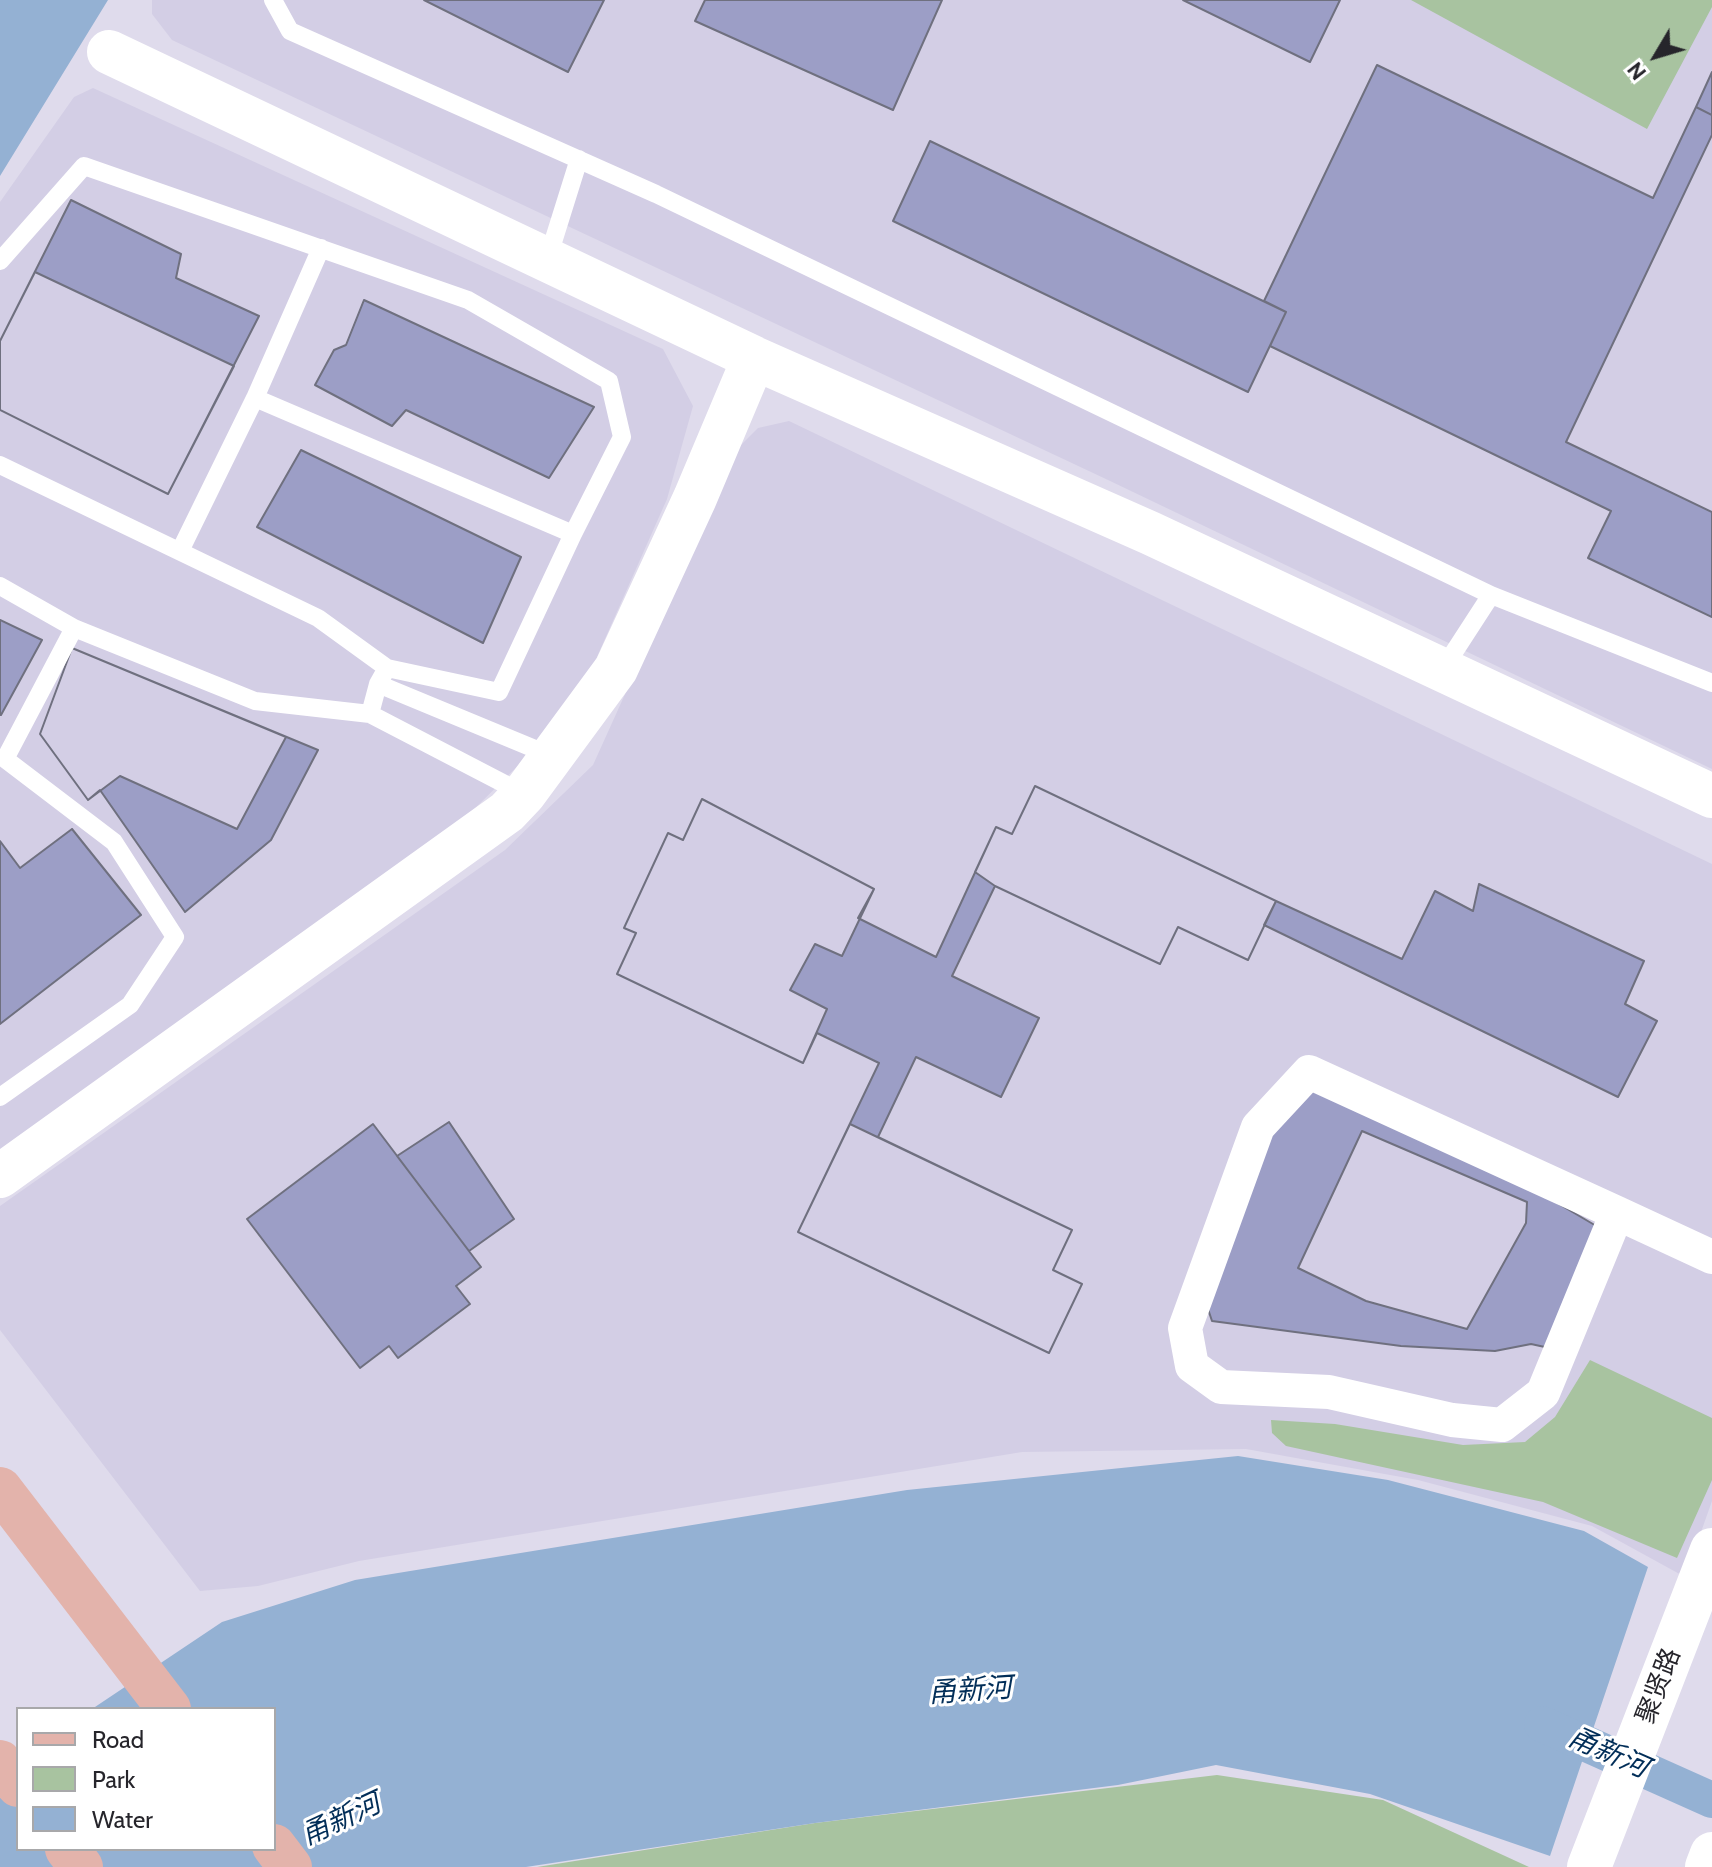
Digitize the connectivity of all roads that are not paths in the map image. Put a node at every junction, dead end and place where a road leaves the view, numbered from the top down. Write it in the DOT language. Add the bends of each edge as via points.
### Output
graph roads {
  1 [pos="273,0"];
  2 [pos="109,52"];
  3 [pos="579,159"];
  4 [pos="321,248"];
  5 [pos="548,258"];
  6 [pos="0,261"];
  7 [pos="754,358"];
  8 [pos="255,398"];
  9 [pos="0,465"];
  10 [pos="573,534"];
  11 [pos="180,551"];
  12 [pos="0,586"];
  13 [pos="1491,595"];
  14 [pos="74,628"];
  15 [pos="1443,669"];
  16 [pos="382,676"];
  17 [pos="1712,683"];
  18 [pos="370,714"];
  19 [pos="555,757"];
  20 [pos="524,794"];
  21 [pos="1712,796"];
  22 [pos="0,1097"];
  23 [pos="0,1176"];
  24 [pos="1617,1213"];
  25 [pos="1712,1257"];
  26 [pos="0,1489"];
  27 [pos="1712,1550"];
  28 [pos="167,1707"];
  29 [pos="0,1762"];
  30 [pos="16,1782"];
  31 [pos="276,1849"];
  32 [pos="1596,1850"];
  33 [pos="69,1851"];
  34 [pos="1712,1854"];
  35 [pos="81,1867"];
  36 [pos="290,1867"];
  37 [pos="1707,1867"];
  1 -- 3 [label="lane" via="290,31"];
  2 -- 5 [label="street"];
  3 -- 5 [label="lane"];
  3 -- 13 [label="lane"];
  4 -- 6 [label="lane" via="84,166"];
  4 -- 8 [label="lane"];
  4 -- 10 [label="lane" via="468,300 609,381 622,437"];
  5 -- 7 [label="street"];
  7 -- 15 [label="street"];
  7 -- 19 [label="street" via="616,669"];
  8 -- 10 [label="lane"];
  8 -- 11 [label="lane"];
  9 -- 11 [label="lane"];
  10 -- 16 [label="lane" via="499,692"];
  11 -- 16 [label="lane" via="318,618"];
  12 -- 14 [label="lane"];
  13 -- 15 [label="lane"];
  13 -- 17 [label="lane"];
  14 -- 18 [label="lane" via="255,701"];
  14 -- 22 [label="lane" via="5,759 114,842 175,937 130,1005"];
  15 -- 21 [label="street"];
  16 -- 18 [label="lane"];
  16 -- 19 [label="lane"];
  18 -- 20 [label="lane"];
  19 -- 20 [label="street"];
  20 -- 23 [label="street" via="482,830"];
  24 -- 24 [label="street" via="1543,1393 1502,1425 1452,1420 1329,1392 1221,1387 1192,1366 1185,1328 1258,1127 1309,1072"];
  24 -- 25 [label="street"];
  26 -- 28 [label="main road"];
  27 -- 32 [label="street, 聚贤路"];
  29 -- 30 [label="main road"];
  31 -- 36 [label="main road"];
  33 -- 35 [label="main road"];
  34 -- 37 [label="street"];
}
